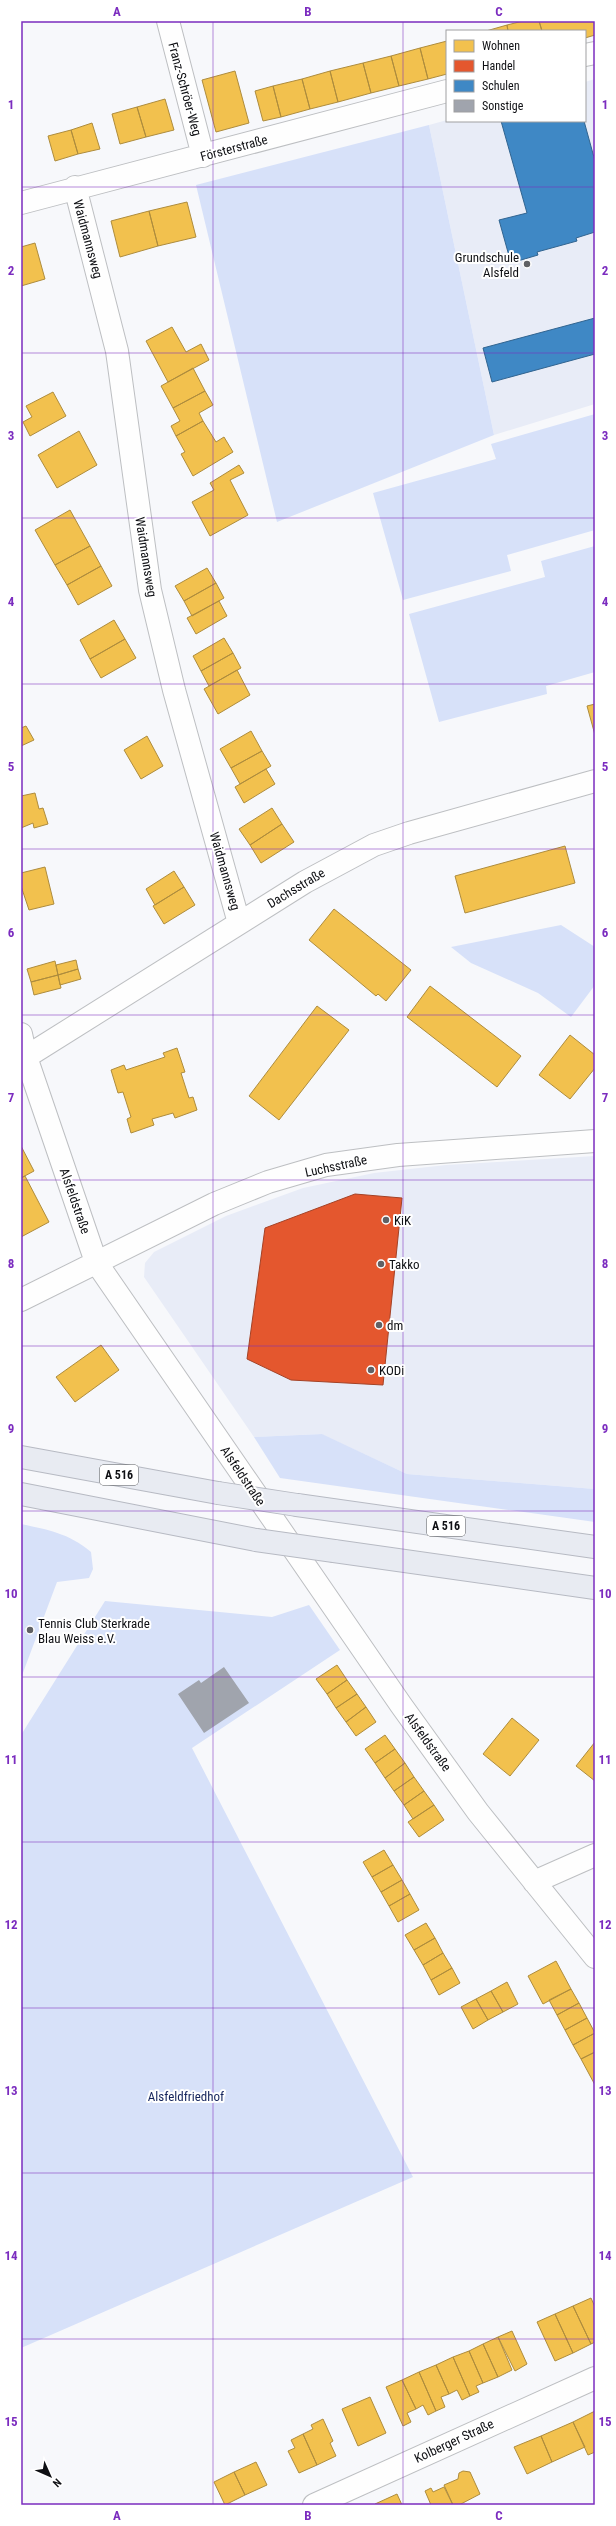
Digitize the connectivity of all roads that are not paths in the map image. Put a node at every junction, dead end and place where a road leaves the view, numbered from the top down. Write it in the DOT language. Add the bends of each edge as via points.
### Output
graph roads {
  1 [pos="168,21"];
  2 [pos="446,91"];
  3 [pos="203,156"];
  4 [pos="75,187"];
  5 [pos="21,202"];
  6 [pos="595,781"];
  7 [pos="239,923"];
  8 [pos="21,1034"];
  9 [pos="26,1057"];
  10 [pos="595,1141"];
  11 [pos="96,1262"];
  12 [pos="21,1300"];
  13 [pos="21,1457"];
  14 [pos="21,1494"];
  15 [pos="595,1547"];
  16 [pos="595,1588"];
  17 [pos="595,1855"];
  18 [pos="534,1882"];
  19 [pos="595,1957"];
  20 [pos="595,2378"];
  21 [pos="314,2505"];
  1 -- 3 [label="street, Franz-Schröer-Weg"];
  2 -- 3 [label="street, Försterstraße"];
  3 -- 4 [label="street, Försterstraße"];
  4 -- 5 [label="street, Försterstraße"];
  4 -- 7 [label="street, Waidmannsweg" via="118,351 150,590 176,698"];
  6 -- 7 [label="street, Dachsstraße" via="374,845 322,872"];
  7 -- 9 [label="street, Dachsstraße"];
  8 -- 9 [label="street, Alsfeldstraße"];
  9 -- 11 [label="street, Alsfeldstraße"];
  10 -- 11 [label="street, Luchsstraße" via="398,1155 326,1165 268,1182 214,1204"];
  11 -- 12 [label="street, Luchsstraße"];
  11 -- 18 [label="street, Alsfeldstraße" via="344,1624 478,1812"];
  13 -- 15 [label="highway, A 516, bridge" via="218,1493"];
  14 -- 16 [label="highway, bridge" via="256,1540"];
  17 -- 18 [label="street"];
  18 -- 19 [label="street, Alsfeldstraße"];
  20 -- 21 [label="street, Kolberger Straße"];
}
